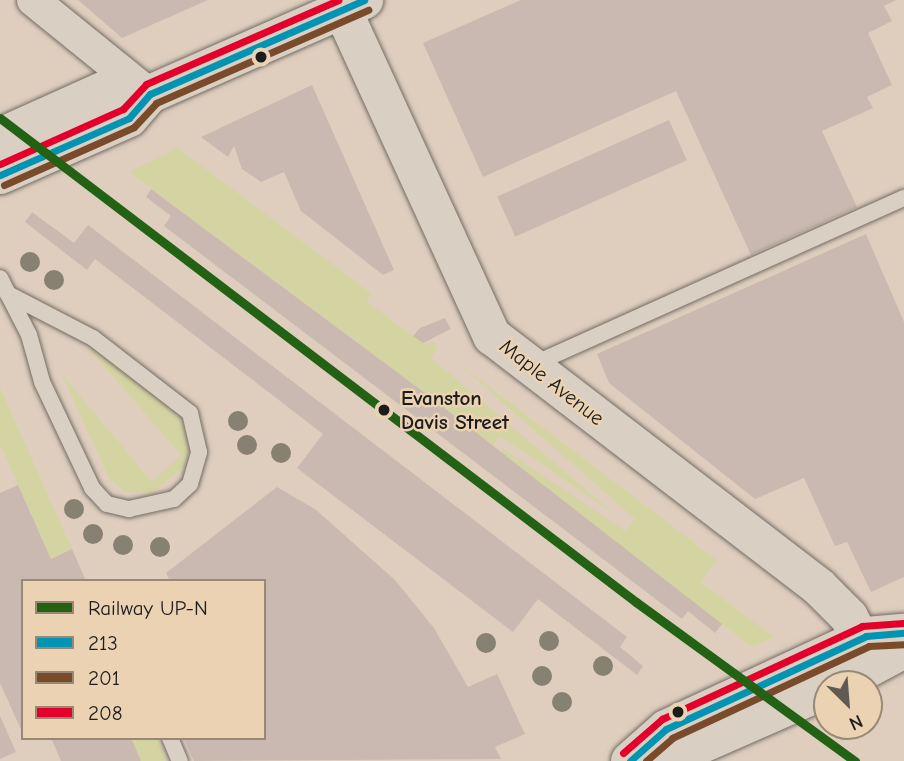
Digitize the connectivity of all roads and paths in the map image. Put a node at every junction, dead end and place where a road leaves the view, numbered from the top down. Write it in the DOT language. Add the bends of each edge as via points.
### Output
graph roads {
  1 [pos="33,0"];
  2 [pos="348,3"];
  3 [pos="149,94"];
  4 [pos="0,137"];
  5 [pos="0,175"];
  6 [pos="904,198"];
  7 [pos="0,278"];
  8 [pos="8,294"];
  9 [pos="530,366"];
  10 [pos="904,633"];
  11 [pos="860,639"];
  12 [pos="904,649"];
  13 [pos="865,670"];
  14 [pos="813,695"];
  15 [pos="171,740"];
  16 [pos="180,761"];
  17 [pos="630,761"];
  18 [pos="663,761"];
  1 -- 3 [label="street"];
  2 -- 3 [label="main road"];
  2 -- 9 [label="main road, Maple Avenue" via="492,336"];
  3 -- 4 [label="main road" via="114,86"];
  3 -- 5 [label="main road" via="129,118"];
  6 -- 9 [label="lane"];
  7 -- 8 [label="lane"];
  8 -- 8 [label="lane" via="92,488 107,504 130,509 174,499 190,484 198,452 190,413 93,338"];
  9 -- 11 [label="main road, Maple Avenue" via="819,587 849,617"];
  10 -- 11 [label="main road"];
  11 -- 17 [label="main road" via="666,729"];
  12 -- 13 [label="main road"];
  14 -- 18 [label="main road"];
  15 -- 16 [label="lane"];
}
